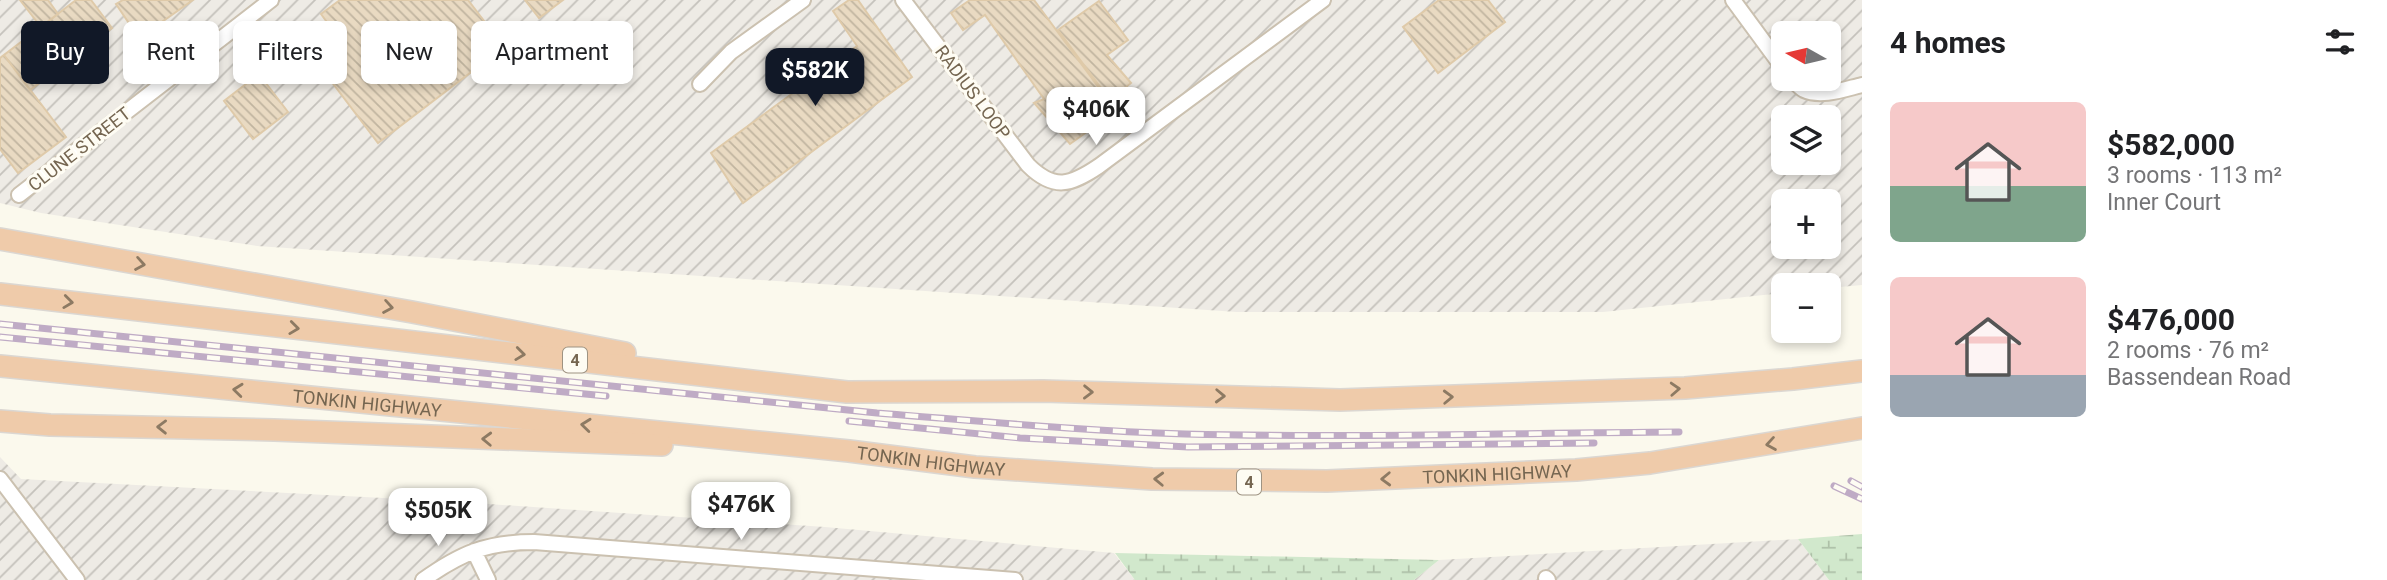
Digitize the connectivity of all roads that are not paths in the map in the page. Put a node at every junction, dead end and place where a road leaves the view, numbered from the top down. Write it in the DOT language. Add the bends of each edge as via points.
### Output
graph roads {
  1 [pos="271,0"];
  2 [pos="803,0"];
  3 [pos="903,0"];
  4 [pos="1323,0"];
  5 [pos="1733,0"];
  6 [pos="1771,52"];
  7 [pos="699,84"];
  8 [pos="1862,85"];
  9 [pos="1841,90"];
  10 [pos="1807,91"];
  11 [pos="1837,91"];
  12 [pos="19,195"];
  13 [pos="0,239"];
  14 [pos="0,294"];
  15 [pos="1862,364"];
  16 [pos="0,366"];
  17 [pos="1862,370"];
  18 [pos="1793,379"];
  19 [pos="1043,391"];
  20 [pos="0,421"];
  21 [pos="1862,428"];
  22 [pos="1862,434"];
  23 [pos="1809,438"];
  24 [pos="849,451"];
  25 [pos="0,479"];
  26 [pos="474,551"];
  27 [pos="77,580"];
  28 [pos="423,580"];
  29 [pos="488,580"];
  30 [pos="1014,580"];
  1 -- 12 [label="street, CLUNE STREET"];
  2 -- 7 [label="street" via="731,52"];
  3 -- 4 [label="street, RADIUS LOOP" via="1028,165 1046,179 1065,183 1099,166"];
  5 -- 6 [label="street"];
  8 -- 9 [label="street"];
  10 -- 11 [label="street"];
  13 -- 19 [label="highway, one-way" via="650,358 834,377"];
  14 -- 19 [label="highway, 4, one-way" via="847,392"];
  15 -- 18 [label="highway"];
  24 -- 16 [label="highway, TONKIN HIGHWAY / 4, one-way"];
  17 -- 18 [label="highway, 4"];
  19 -- 18 [label="highway, 4, one-way" via="1340,400 1685,388"];
  24 -- 20 [label="highway, one-way"];
  21 -- 23 [label="highway, TONKIN HIGHWAY / 4"];
  22 -- 23 [label="highway"];
  23 -- 24 [label="highway, TONKIN HIGHWAY / 4, one-way" via="1576,470 1327,481 1152,479 975,467"];
  25 -- 27 [label="street"];
  26 -- 28 [label="street" via="449,561"];
  26 -- 29 [label="street"];
  26 -- 30 [label="street" via="503,542 534,542"];
}
